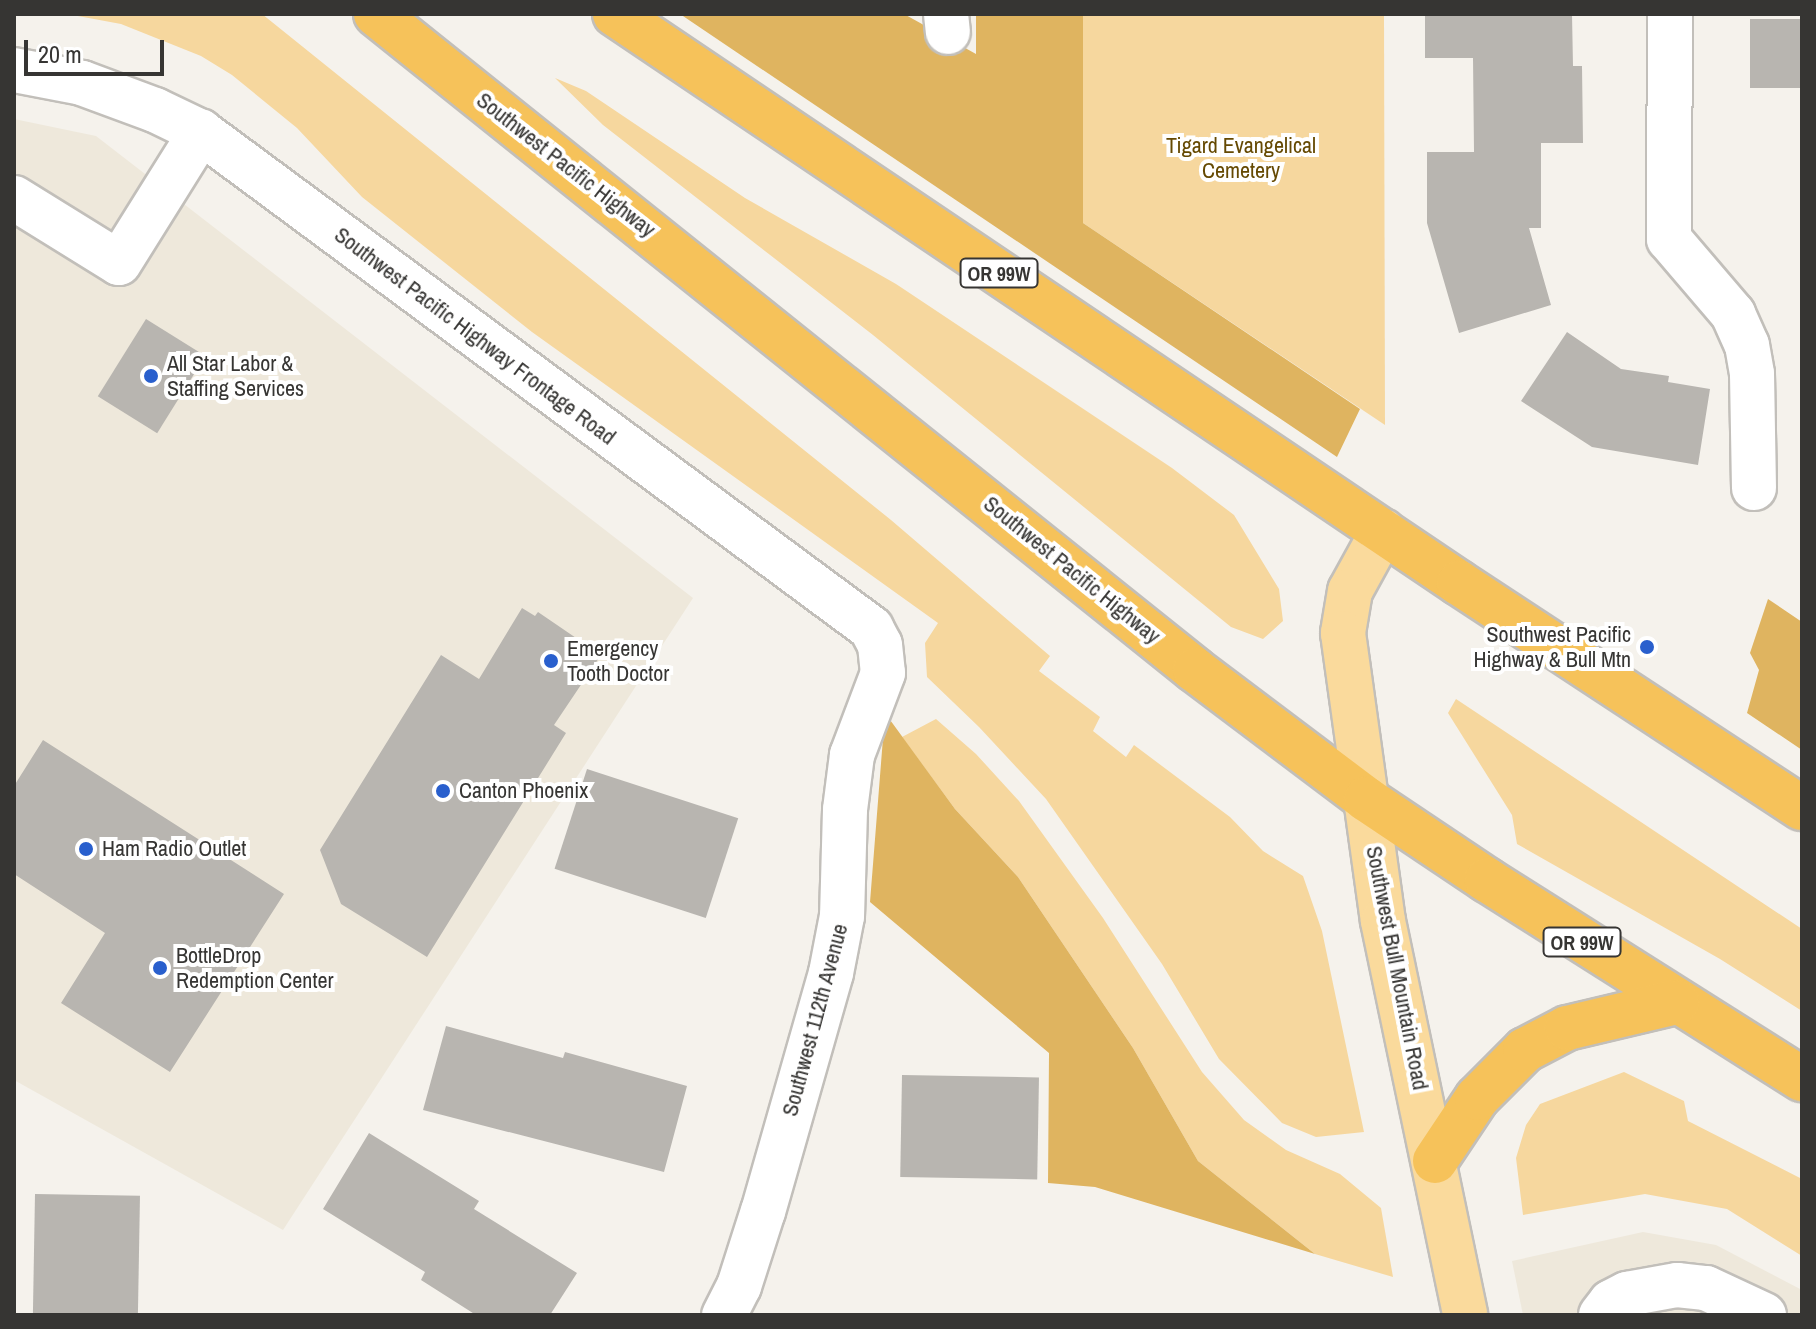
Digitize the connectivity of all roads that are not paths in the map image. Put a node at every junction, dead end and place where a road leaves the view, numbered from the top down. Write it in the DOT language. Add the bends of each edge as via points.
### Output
graph roads {
  1 [pos="376,14"];
  2 [pos="615,14"];
  3 [pos="1670,14"];
  4 [pos="14,70"];
  5 [pos="201,132"];
  6 [pos="14,198"];
  7 [pos="1754,488"];
  8 [pos="1383,531"];
  9 [pos="883,673"];
  10 [pos="1366,799"];
  11 [pos="1802,808"];
  12 [pos="1677,1002"];
  13 [pos="1802,1079"];
  14 [pos="1435,1161"];
  15 [pos="724,1315"];
  16 [pos="1465,1315"];
  17 [pos="1601,1315"];
  18 [pos="1764,1315"];
  1 -- 10 [label="highway, Southwest Pacific Highway / OR 99W" via="1195,670"];
  2 -- 8 [label="highway, OR 99W"];
  3 -- 7 [label="street" via="1669,239 1733,314 1747,345"];
  4 -- 5 [label="street, Southwest Pacific Highway Frontage Road" via="82,83"];
  5 -- 6 [label="street" via="119,263"];
  5 -- 9 [label="street, Southwest Pacific Highway Frontage Road" via="871,628 880,645"];
  8 -- 10 [label="main road, Southwest Bull Mountain Road" via="1350,591 1343,633"];
  8 -- 11 [label="highway, OR 99W"];
  9 -- 15 [label="street, Southwest 112th Avenue" via="852,755 842,916 831,973 763,1211"];
  10 -- 12 [label="highway, Southwest Pacific Highway / OR 99W"];
  10 -- 14 [label="main road, Southwest Bull Mountain Road" via="1383,921"];
  12 -- 13 [label="highway, Southwest Pacific Highway / OR 99W"];
  12 -- 14 [label="highway" via="1567,1028 1525,1050 1477,1098"];
  14 -- 16 [label="main road, Southwest Bull Mountain Road"];
  17 -- 18 [label="street" via="1627,1294 1677,1285 1706,1288"];
}
